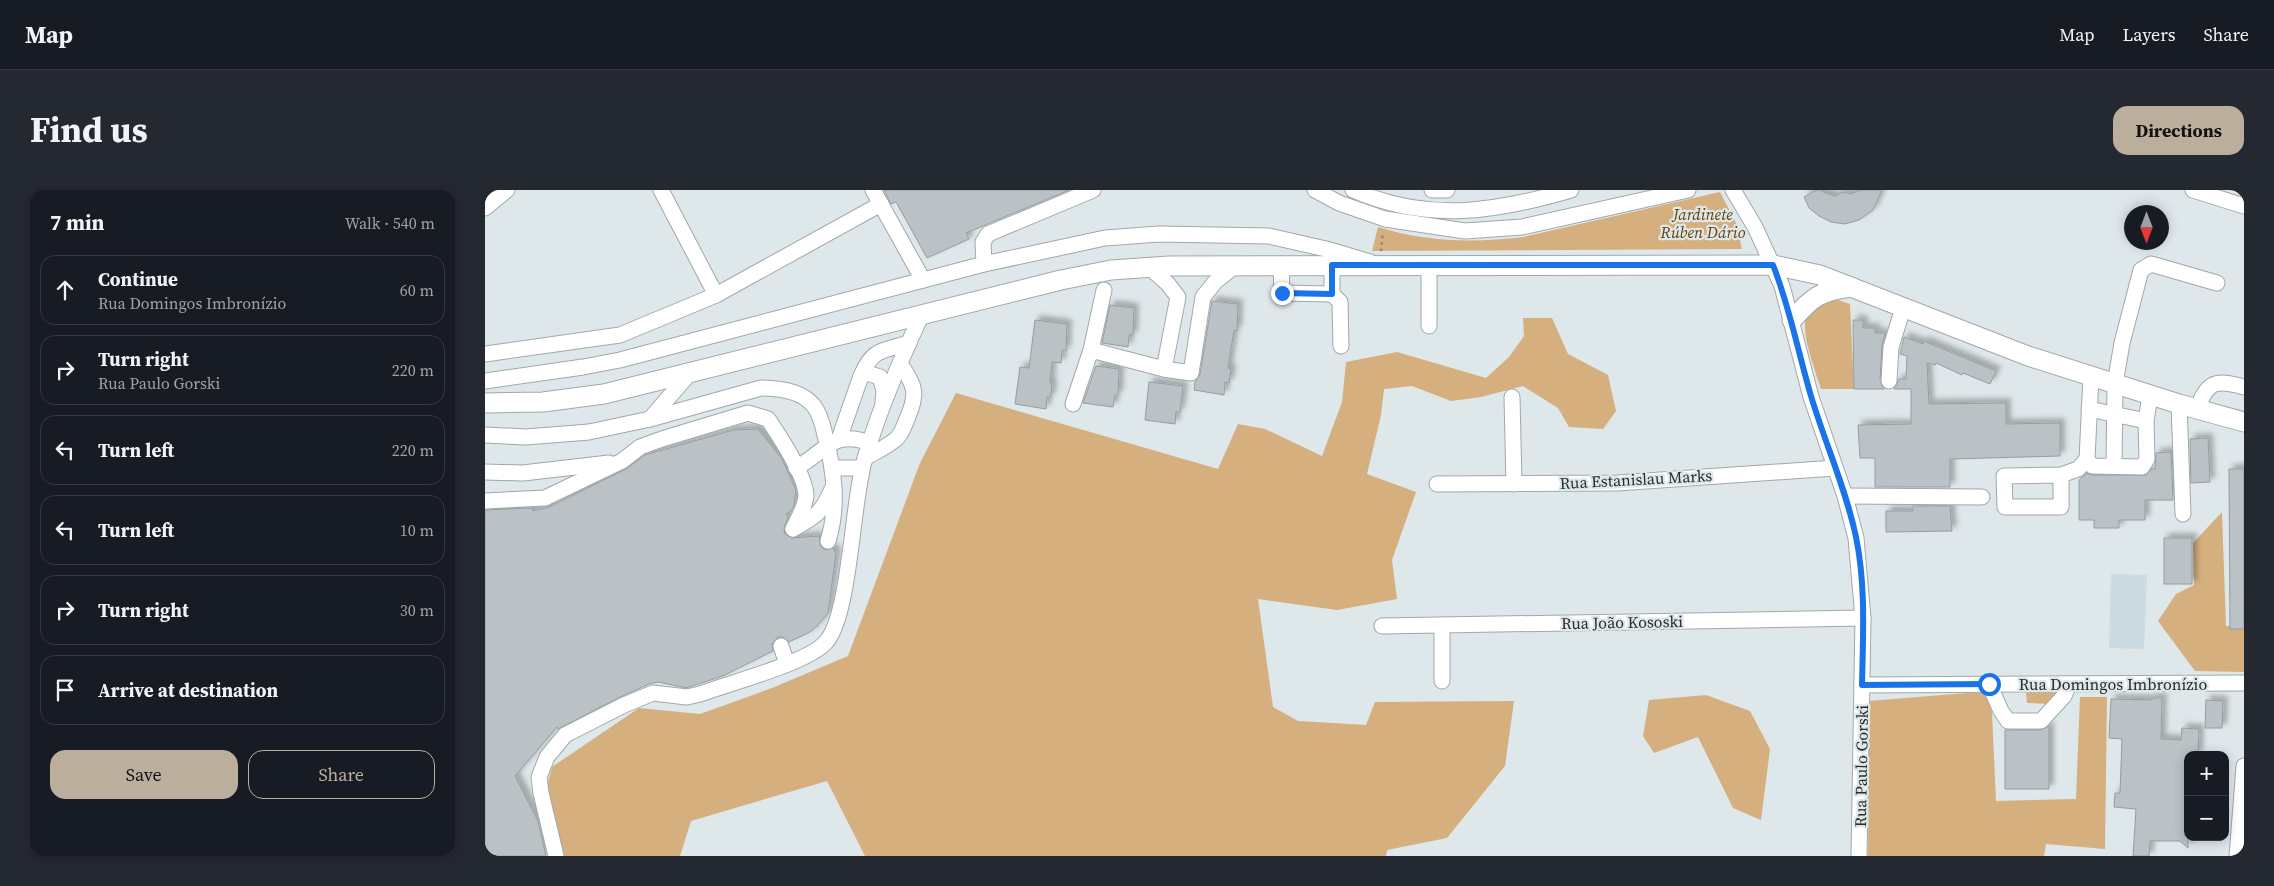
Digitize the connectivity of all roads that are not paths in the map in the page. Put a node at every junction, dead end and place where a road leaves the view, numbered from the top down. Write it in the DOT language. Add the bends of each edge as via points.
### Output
graph roads {
  1 [pos="507,190"];
  2 [pos="661,190"];
  3 [pos="873,190"];
  4 [pos="1093,190"];
  5 [pos="1315,190"];
  6 [pos="1353,190"];
  7 [pos="1433,190"];
  8 [pos="1447,190"];
  9 [pos="1571,190"];
  10 [pos="1688,190"];
  11 [pos="1733,190"];
  12 [pos="2193,190"];
  13 [pos="881,204"];
  14 [pos="2244,206"];
  15 [pos="485,208"];
  16 [pos="984,264"];
  17 [pos="1235,265"];
  18 [pos="1281,265"];
  19 [pos="1332,265"];
  20 [pos="1379,265"];
  21 [pos="1429,265"];
  22 [pos="1773,265"];
  23 [pos="1149,267"];
  24 [pos="923,280"];
  25 [pos="2217,283"];
  26 [pos="1851,287"];
  27 [pos="1104,290"];
  28 [pos="1332,294"];
  29 [pos="716,295"];
  30 [pos="1179,297"];
  31 [pos="1203,297"];
  32 [pos="1903,308"];
  33 [pos="922,314"];
  34 [pos="1792,320"];
  35 [pos="1429,326"];
  36 [pos="909,343"];
  37 [pos="1341,346"];
  38 [pos="1091,350"];
  39 [pos="485,354"];
  40 [pos="900,364"];
  41 [pos="1164,369"];
  42 [pos="690,373"];
  43 [pos="861,376"];
  44 [pos="2091,377"];
  45 [pos="485,380"];
  46 [pos="1889,381"];
  47 [pos="2115,384"];
  48 [pos="2244,387"];
  49 [pos="2150,396"];
  50 [pos="1512,398"];
  51 [pos="485,403"];
  52 [pos="1073,404"];
  53 [pos="883,406"];
  54 [pos="2188,407"];
  55 [pos="2089,409"];
  56 [pos="2113,414"];
  57 [pos="650,419"];
  58 [pos="2146,421"];
  59 [pos="2244,422"];
  60 [pos="485,434"];
  61 [pos="833,442"];
  62 [pos="870,443"];
  63 [pos="2087,459"];
  64 [pos="623,460"];
  65 [pos="864,463"];
  66 [pos="2114,466"];
  67 [pos="796,468"];
  68 [pos="1835,468"];
  69 [pos="542,471"];
  70 [pos="485,472"];
  71 [pos="833,475"];
  72 [pos="2061,475"];
  73 [pos="1437,484"];
  74 [pos="1514,484"];
  75 [pos="1845,496"];
  76 [pos="1982,496"];
  77 [pos="545,498"];
  78 [pos="485,501"];
  79 [pos="2183,514"];
  80 [pos="828,542"];
  81 [pos="843,592"];
  82 [pos="828,613"];
  83 [pos="1863,618"];
  84 [pos="1442,625"];
  85 [pos="1382,626"];
  86 [pos="781,646"];
  87 [pos="787,664"];
  88 [pos="1442,681"];
  89 [pos="2244,683"];
  90 [pos="1989,684"];
  91 [pos="2069,684"];
  92 [pos="1862,685"];
  93 [pos="2244,766"];
  94 [pos="556,856"];
  95 [pos="1859,856"];
  96 [pos="2237,856"];
  1 -- 15 [label="street"];
  2 -- 29 [label="street"];
  3 -- 13 [label="street"];
  4 -- 16 [label="street" via="988,234 983,242"];
  5 -- 10 [label="street" via="1339,203 1385,219 1440,228 1495,230 1541,224"];
  6 -- 9 [label="street" via="1383,201 1439,211 1507,207"];
  7 -- 8 [label="street"];
  11 -- 22 [label="street, Rua Paulo Gorski"];
  12 -- 14 [label="street"];
  13 -- 24 [label="street"];
  13 -- 29 [label="street"];
  16 -- 20 [label="street" via="1105,238 1245,234 1296,240"];
  16 -- 24 [label="street"];
  17 -- 18 [label="main road"];
  17 -- 23 [label="main road"];
  17 -- 31 [label="street"];
  18 -- 19 [label="main road"];
  18 -- 28 [label="street" via="1282,293"];
  19 -- 20 [label="main road"];
  19 -- 28 [label="street"];
  20 -- 21 [label="main road"];
  21 -- 22 [label="main road"];
  21 -- 35 [label="street"];
  22 -- 26 [label="main road" via="1820,275"];
  22 -- 34 [label="street, Rua Paulo Gorski"];
  23 -- 30 [label="street"];
  23 -- 33 [label="main road" via="1088,274"];
  24 -- 45 [label="street" via="620,360"];
  25 -- 47 [label="street" via="2151,264 2141,270"];
  26 -- 32 [label="main road"];
  26 -- 34 [label="main road" via="1817,294"];
  27 -- 38 [label="street"];
  28 -- 37 [label="street" via="1340,302"];
  29 -- 39 [label="street" via="620,335"];
  30 -- 31 [label="street"];
  30 -- 41 [label="street"];
  31 -- 41 [label="street" via="1191,374"];
  32 -- 44 [label="main road" via="2003,348"];
  32 -- 46 [label="street" via="1891,347"];
  33 -- 36 [label="street"];
  33 -- 42 [label="main road"];
  34 -- 68 [label="street, Rua Paulo Gorski" via="1811,397"];
  36 -- 40 [label="street"];
  36 -- 43 [label="street" via="879,352 868,360"];
  38 -- 41 [label="street"];
  38 -- 52 [label="street"];
  40 -- 53 [label="street"];
  40 -- 65 [label="street" via="915,391 913,404 901,433"];
  42 -- 51 [label="main road" via="578,398"];
  42 -- 57 [label="street"];
  43 -- 53 [label="street" via="880,377 884,390"];
  43 -- 61 [label="street"];
  44 -- 47 [label="main road"];
  44 -- 55 [label="street"];
  47 -- 49 [label="main road"];
  47 -- 56 [label="street"];
  48 -- 54 [label="street" via="2227,382 2211,385"];
  49 -- 54 [label="main road"];
  49 -- 58 [label="street"];
  50 -- 74 [label="street"];
  53 -- 62 [label="street"];
  54 -- 59 [label="main road"];
  54 -- 79 [label="street"];
  55 -- 56 [label="street"];
  55 -- 63 [label="street"];
  56 -- 58 [label="street"];
  56 -- 66 [label="street"];
  57 -- 60 [label="street" via="589,432 526,437"];
  57 -- 61 [label="street" via="761,388 778,388 795,393 814,406"];
  58 -- 66 [label="street" via="2147,459 2142,467"];
  61 -- 62 [label="street" via="858,439"];
  61 -- 67 [label="street"];
  61 -- 71 [label="street"];
  62 -- 65 [label="street"];
  63 -- 66 [label="street" via="2092,466"];
  63 -- 72 [label="street" via="2077,470"];
  64 -- 67 [label="street" via="640,447 662,438 748,413 768,419"];
  64 -- 69 [label="street"];
  64 -- 77 [label="street"];
  65 -- 71 [label="street"];
  65 -- 81 [label="street" via="855,502"];
  67 -- 71 [label="street" via="805,485 806,497 793,529 825,506"];
  68 -- 74 [label="street, Rua Estanislau Marks" via="1617,483"];
  68 -- 75 [label="street, Rua Paulo Gorski"];
  69 -- 70 [label="street"];
  69 -- 77 [label="street"];
  71 -- 80 [label="street" via="833,524"];
  73 -- 74 [label="street, Rua Estanislau Marks"];
  75 -- 76 [label="street"];
  75 -- 83 [label="street, Rua Paulo Gorski" via="1859,552"];
  77 -- 78 [label="street"];
  81 -- 82 [label="street"];
  81 -- 87 [label="street" via="839,617 826,642"];
  83 -- 84 [label="street, Rua João Kososki"];
  83 -- 92 [label="street, Rua Paulo Gorski"];
  84 -- 85 [label="street, Rua João Kososki"];
  84 -- 88 [label="street"];
  86 -- 87 [label="street"];
  87 -- 94 [label="street" via="700,694 653,693 565,735 547,756 539,777"];
  89 -- 91 [label="street, Rua Domingos Imbronízio"];
  90 -- 91 [label="street, Rua Domingos Imbronízio"];
  90 -- 91 [label="street" via="2008,721 2041,721 2065,696"];
  90 -- 92 [label="street, Rua Domingos Imbronízio"];
  92 -- 95 [label="street, Rua Paulo Gorski"];
  93 -- 96 [label="street"];
}
